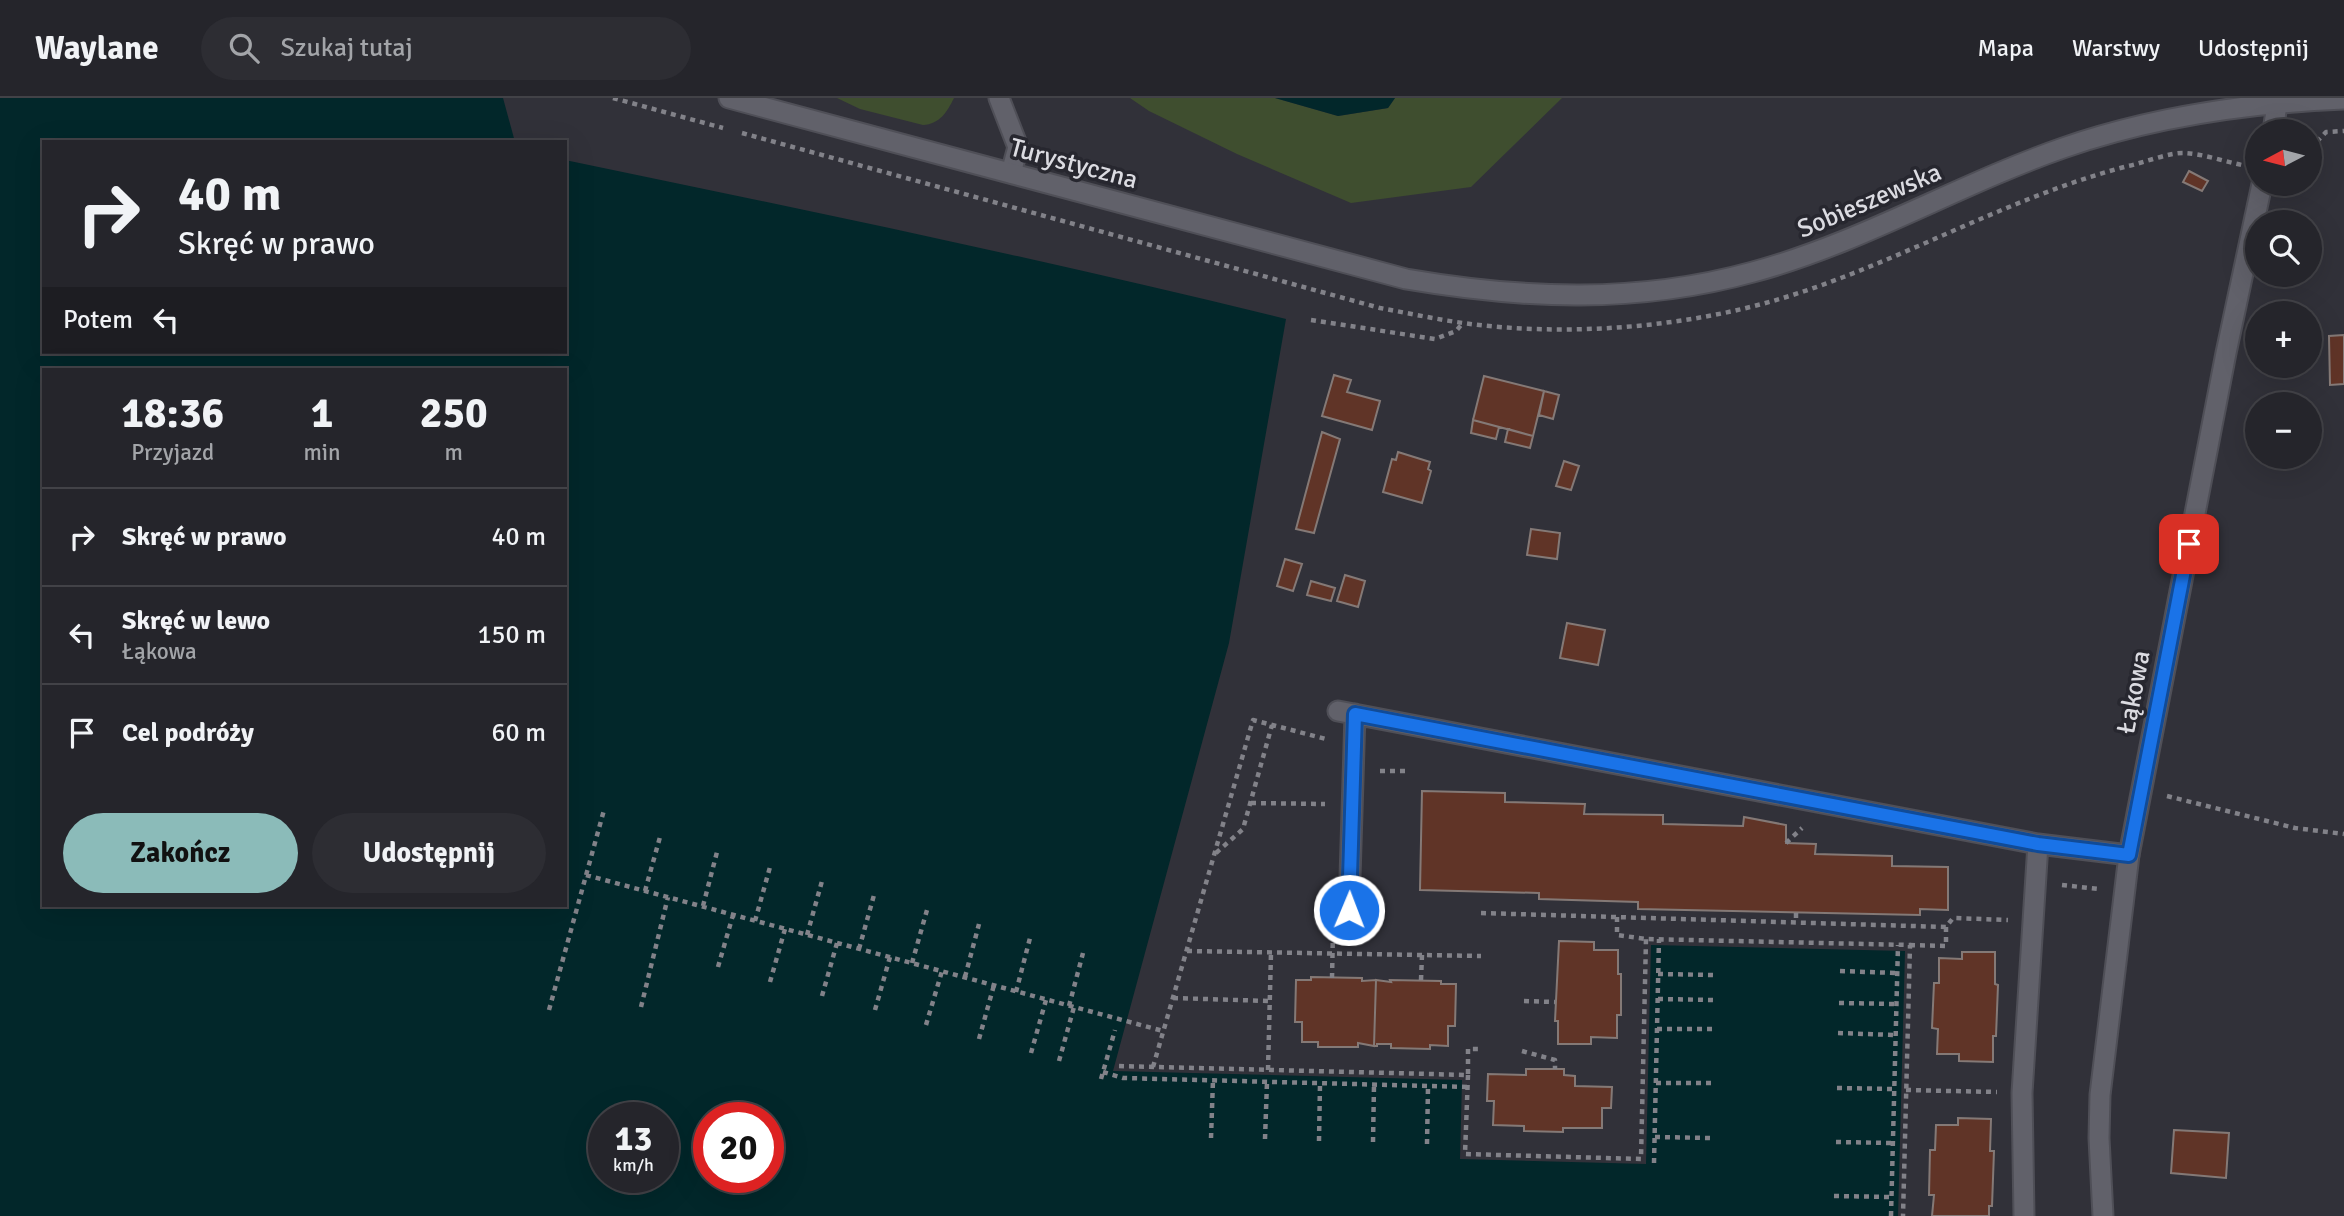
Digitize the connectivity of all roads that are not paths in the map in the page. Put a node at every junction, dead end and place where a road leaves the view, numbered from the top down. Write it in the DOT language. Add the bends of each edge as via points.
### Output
graph roads {
  1 [pos="729,98"];
  2 [pos="999,98"];
  3 [pos="2344,99"];
  4 [pos="2278,101"];
  5 [pos="776,105"];
  6 [pos="2275,119"];
  7 [pos="1011,173"];
  8 [pos="2259,196"];
  9 [pos="1406,279"];
  10 [pos="2038,844"];
  11 [pos="2129,855"];
  12 [pos="1341,915"];
  13 [pos="2024,1216"];
  14 [pos="2103,1216"];
  1 -- 5 [label="main road, Turystyczna"];
  2 -- 7 [label="main road" via="1018,147"];
  3 -- 4 [label="main road, Sobieszewska"];
  4 -- 6 [label="main road"];
  4 -- 9 [label="main road, Sobieszewska" via="2195,114 2064,148 1837,245 1713,281 1656,291 1550,296"];
  5 -- 7 [label="main road, Turystyczna"];
  7 -- 9 [label="main road, Turystyczna"];
  8 -- 11 [label="main road, Łąkowa"];
  10 -- 11 [label="main road"];
  10 -- 12 [label="main road" via="1347,712"];
  10 -- 13 [label="main road" via="2022,1093"];
  11 -- 14 [label="main road, Łąkowa" via="2100,1095"];
}
